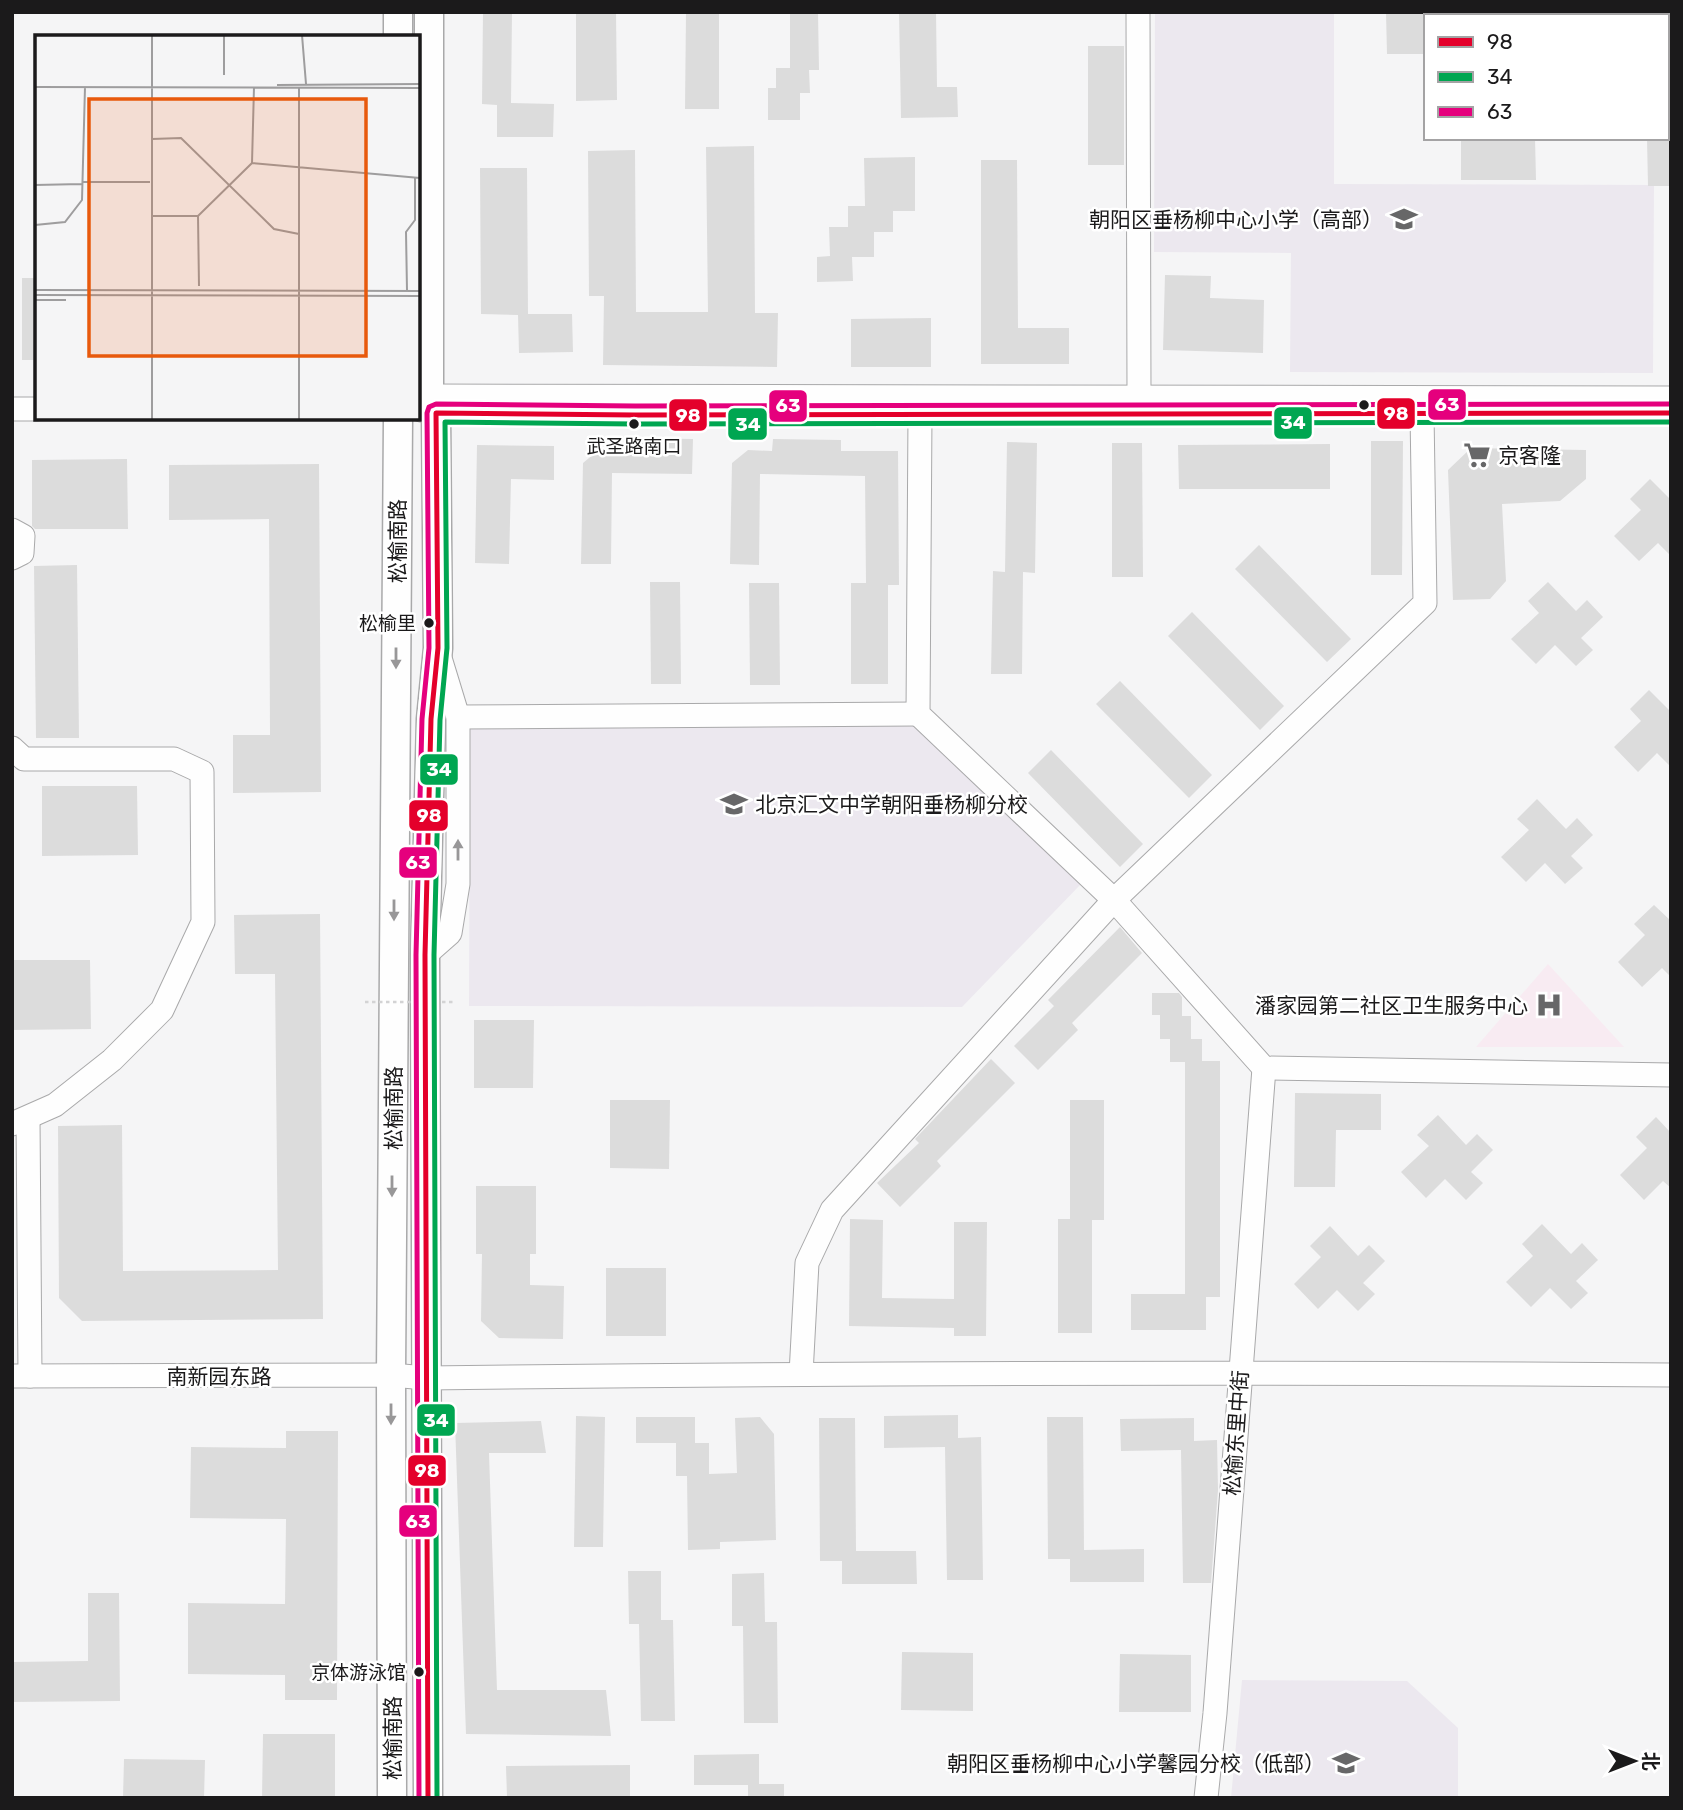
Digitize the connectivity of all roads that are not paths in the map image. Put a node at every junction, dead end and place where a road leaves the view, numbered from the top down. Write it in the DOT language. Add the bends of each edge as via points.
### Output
graph roads {
  1 [pos="398,12"];
  2 [pos="429,12"];
  3 [pos="1138,12"];
  4 [pos="398,35"];
  5 [pos="1139,397"];
  6 [pos="1671,398"];
  7 [pos="426,405"];
  8 [pos="12,409"];
  9 [pos="35,409"];
  10 [pos="1422,413"];
  11 [pos="1671,413"];
  12 [pos="920,414"];
  13 [pos="398,420"];
  14 [pos="12,530"];
  15 [pos="12,558"];
  16 [pos="438,648"];
  17 [pos="918,714"];
  18 [pos="458,717"];
  19 [pos="12,748"];
  20 [pos="1114,900"];
  21 [pos="425,955"];
  22 [pos="1264,1069"];
  23 [pos="1671,1075"];
  24 [pos="20,1121"];
  25 [pos="1241,1372"];
  26 [pos="801,1374"];
  27 [pos="391,1375"];
  28 [pos="1671,1375"];
  29 [pos="21,1376"];
  30 [pos="426,1378"];
  31 [pos="392,1798"];
  32 [pos="428,1798"];
  33 [pos="1206,1798"];
  1 -- 4 [label="main road"];
  2 -- 7 [label="main road, 松榆南路"];
  3 -- 5 [label="street"];
  5 -- 6 [label="street"];
  5 -- 7 [label="street"];
  7 -- 12 [label="street"];
  7 -- 16 [label="main road, 松榆南路"];
  8 -- 9 [label="street"];
  10 -- 11 [label="street"];
  10 -- 12 [label="street"];
  10 -- 20 [label="street" via="1425,603"];
  12 -- 17 [label="street"];
  13 -- 27 [label="main road, 松榆南路, one-way"];
  14 -- 15 [label="street" via="23,536 22,553"];
  16 -- 18 [label="street"];
  16 -- 21 [label="main road, 松榆南路" via="431,719"];
  17 -- 18 [label="street"];
  17 -- 20 [label="street"];
  21 -- 18 [label="street, one-way" via="450,933 458,884"];
  19 -- 24 [label="street" via="24,759 174,759 202,772 204,922 162,1010 113,1060 55,1105"];
  20 -- 22 [label="street"];
  20 -- 26 [label="street" via="832,1210 807,1263"];
  21 -- 30 [label="main road, 松榆南路"];
  22 -- 23 [label="street"];
  22 -- 25 [label="street, 松榆东里中街"];
  24 -- 29 [label="street"];
  25 -- 26 [label="street, 南新园东路"];
  25 -- 28 [label="street, 南新园东路"];
  25 -- 33 [label="street, 松榆东里中街"];
  26 -- 30 [label="street, 南新园东路"];
  27 -- 29 [label="street, 南新园东路"];
  27 -- 30 [label="street, 南新园东路"];
  27 -- 31 [label="main road, 松榆南路, one-way"];
  30 -- 32 [label="main road, 松榆南路"];
}
